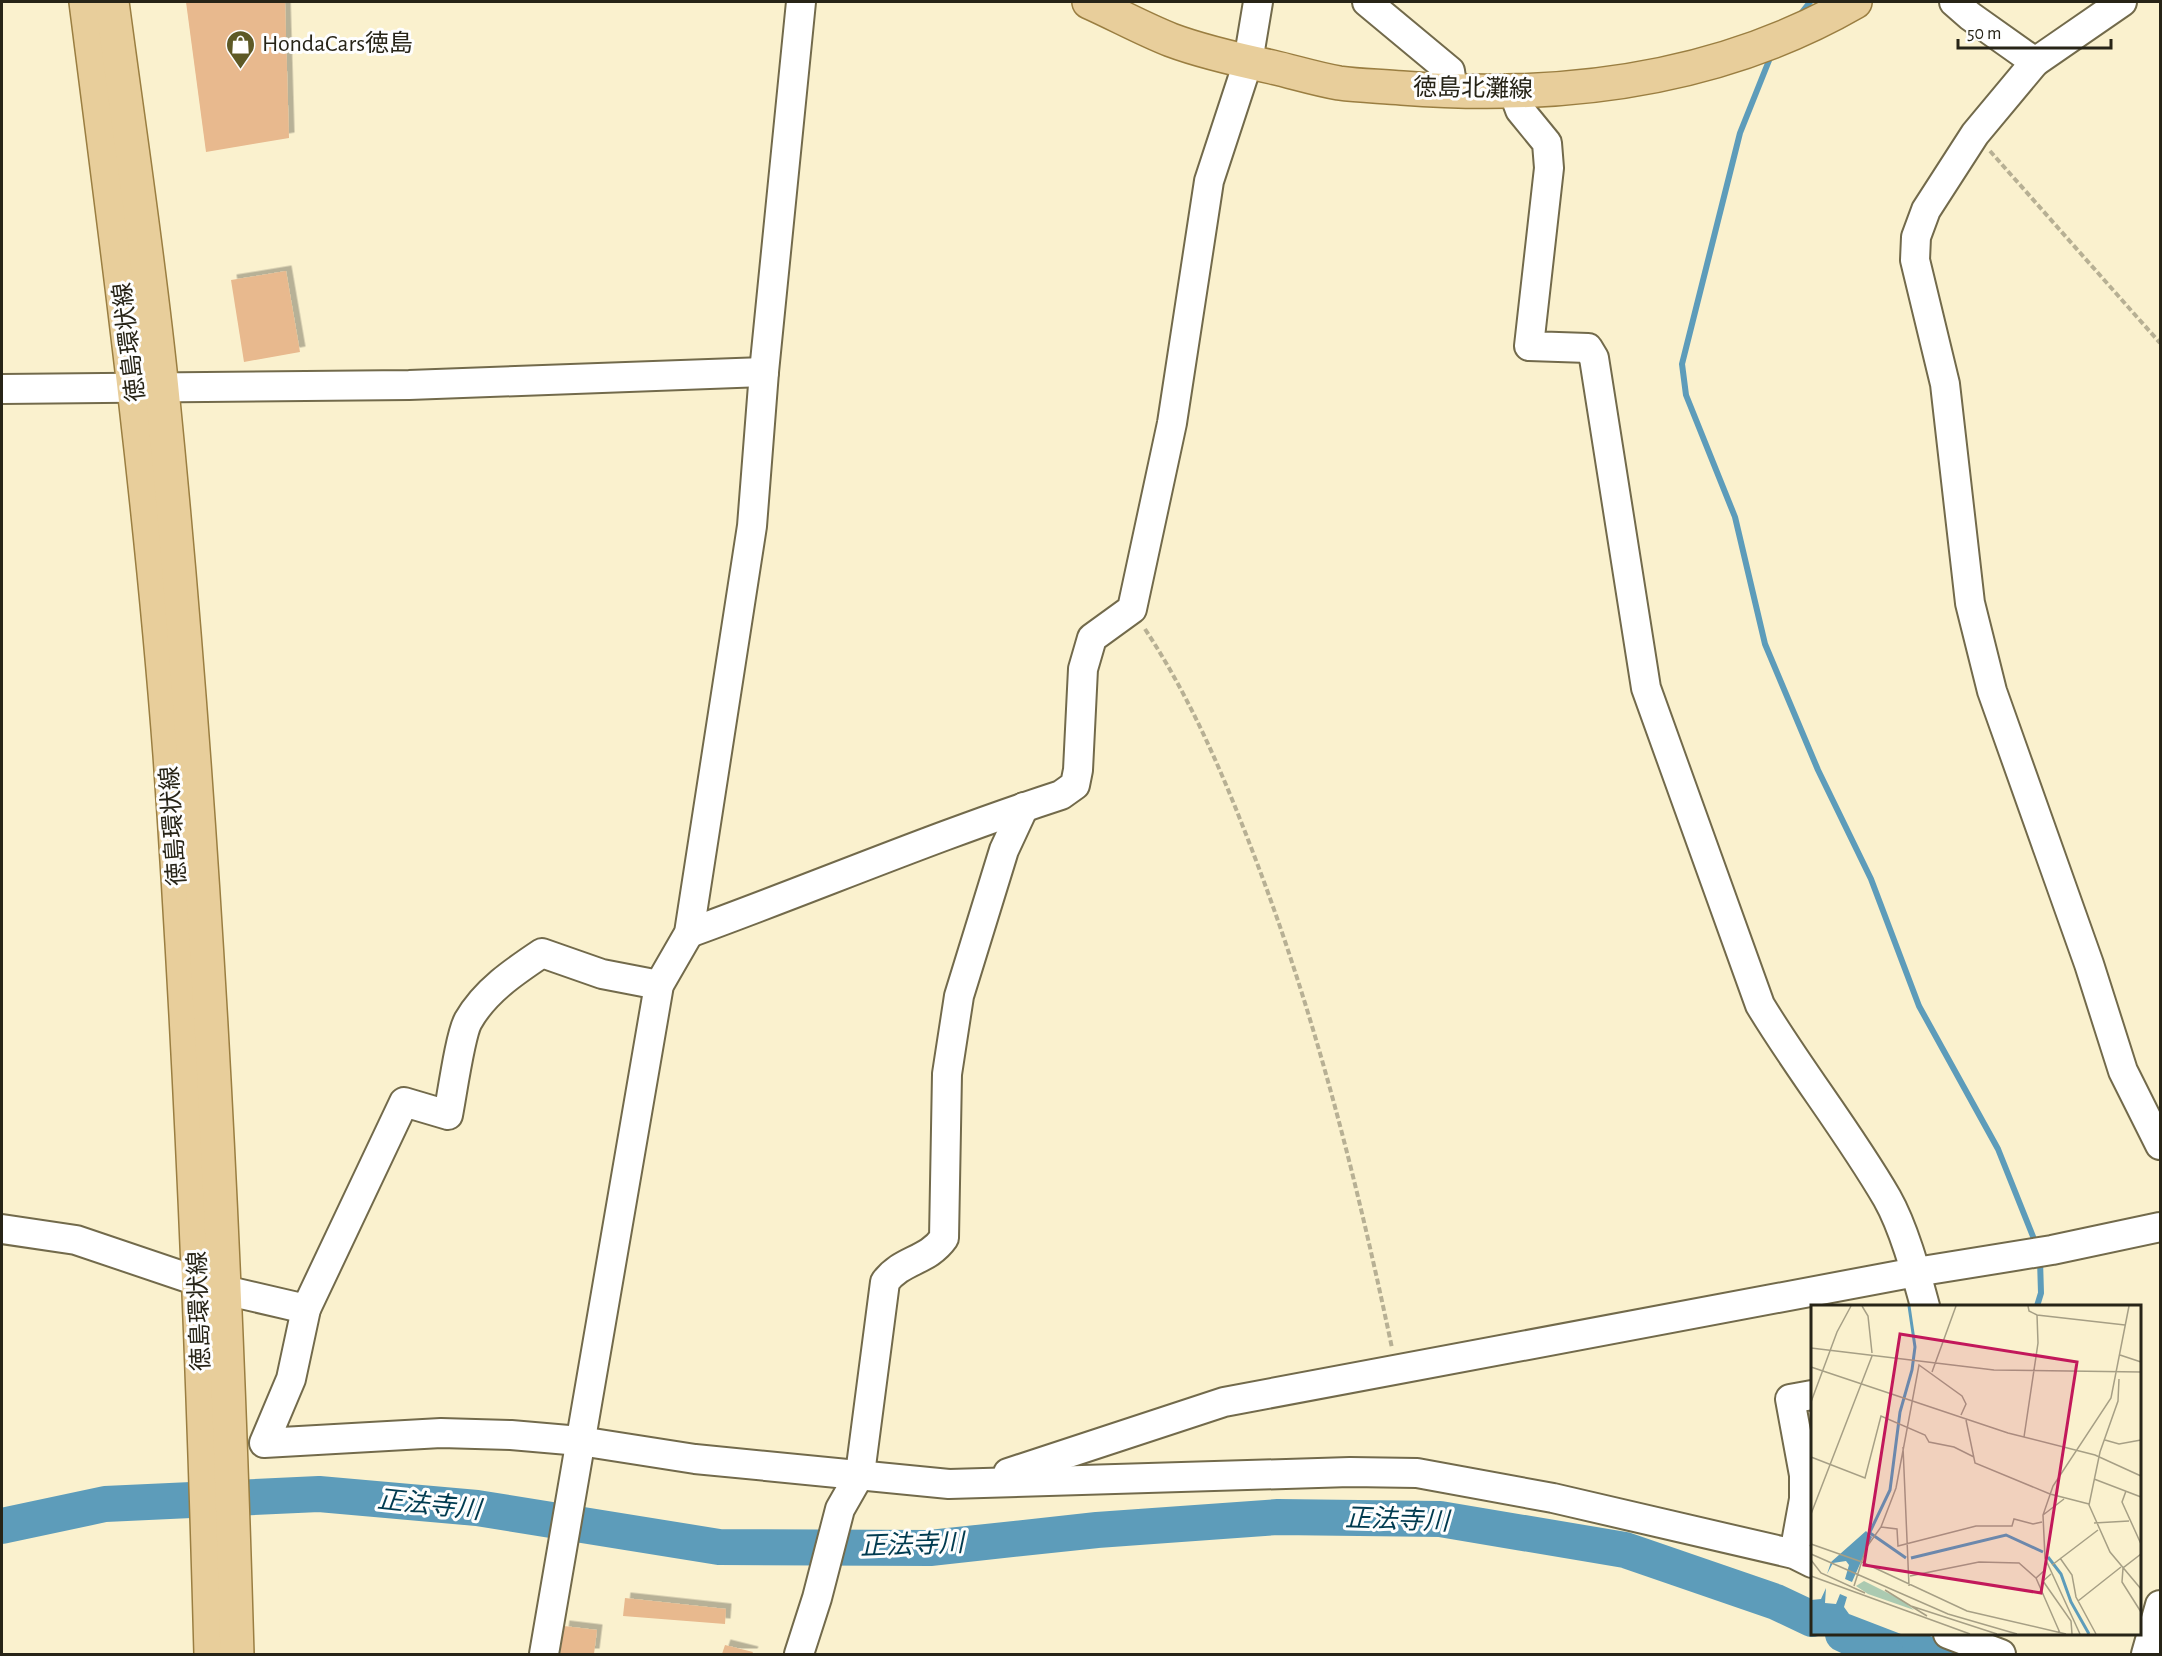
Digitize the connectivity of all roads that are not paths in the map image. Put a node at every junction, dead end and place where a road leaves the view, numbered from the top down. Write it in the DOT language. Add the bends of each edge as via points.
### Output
graph roads {
  1 [pos="86,2"];
  2 [pos="112,2"];
  3 [pos="801,2"];
  4 [pos="1089,2"];
  5 [pos="1258,2"];
  6 [pos="1367,2"];
  7 [pos="1954,2"];
  8 [pos="2122,2"];
  9 [pos="1845,7"];
  10 [pos="1248,62"];
  11 [pos="2035,63"];
  12 [pos="1513,91"];
  13 [pos="1453,92"];
  14 [pos="764,372"];
  15 [pos="149,388"];
  16 [pos="2,390"];
  17 [pos="1024,807"];
  18 [pos="689,933"];
  19 [pos="660,985"];
  20 [pos="2160,1145"];
  21 [pos="2160,1227"];
  22 [pos="2,1229"];
  23 [pos="1916,1272"];
  24 [pos="212,1286"];
  25 [pos="1925,1305"];
  26 [pos="306,1309"];
  27 [pos="1811,1395"];
  28 [pos="580,1441"];
  29 [pos="264,1443"];
  30 [pos="221,1448"];
  31 [pos="860,1474"];
  32 [pos="977,1483"];
  33 [pos="221,1552"];
  34 [pos="1803,1558"];
  35 [pos="2160,1606"];
  36 [pos="1951,1635"];
  37 [pos="211,1654"];
  38 [pos="237,1654"];
  39 [pos="544,1654"];
  40 [pos="799,1654"];
  41 [pos="2001,1654"];
  42 [pos="2146,1654"];
  1 -- 15 [label="main road, 徳島環状線"];
  2 -- 15 [label="main road, 徳島環状線"];
  3 -- 14 [label="street"];
  4 -- 10 [label="main road, 徳島北灘線" via="1172,40"];
  5 -- 10 [label="street"];
  6 -- 13 [label="street" via="1450,71"];
  7 -- 11 [label="street"];
  8 -- 11 [label="street"];
  9 -- 12 [label="main road, 徳島北灘線" via="1708,64 1578,88"];
  10 -- 13 [label="main road, 徳島北灘線" via="1339,83"];
  10 -- 17 [label="street" via="1209,182 1172,423 1132,609 1092,638 1083,669 1075,786"];
  11 -- 20 [label="street" via="1976,134 1926,210 1916,237 1915,260 1946,384 1970,603 1992,691 2090,964 2123,1071"];
  12 -- 13 [label="main road, 徳島北灘線"];
  12 -- 23 [label="street" via="1520,110 1547,143 1549,168 1529,346 1588,348 1594,358 1646,688 1760,1005 1888,1199"];
  14 -- 15 [label="street" via="410,385"];
  14 -- 18 [label="street" via="752,526"];
  15 -- 16 [label="street"];
  15 -- 24 [label="main road, 徳島環状線" via="194,749 212,1002"];
  17 -- 18 [label="street"];
  17 -- 31 [label="street" via="1004,850 959,996 947,1074 944,1238 934,1251 893,1271 885,1282"];
  18 -- 19 [label="street"];
  19 -- 26 [label="street" via="602,974 542,953 514,971 483,1000 467,1023 448,1115 404,1102"];
  19 -- 28 [label="street"];
  21 -- 23 [label="street"];
  22 -- 24 [label="street" via="76,1240"];
  23 -- 25 [label="street"];
  23 -- 32 [label="street" via="1224,1402"];
  24 -- 26 [label="street"];
  24 -- 30 [label="main road, 徳島環状線"];
  26 -- 29 [label="street" via="291,1379"];
  27 -- 34 [label="street" via="1790,1399 1804,1474"];
  28 -- 29 [label="street" via="441,1433"];
  28 -- 31 [label="street" via="694,1459"];
  28 -- 39 [label="street"];
  29 -- 30 [label="street"];
  30 -- 33 [label="main road, 徳島環状線"];
  31 -- 32 [label="street" via="950,1484"];
  31 -- 40 [label="street" via="840,1509"];
  32 -- 34 [label="street" via="1417,1473 1553,1498"];
  33 -- 37 [label="main road, 徳島環状線"];
  33 -- 38 [label="main road, 徳島環状線"];
  35 -- 42 [label="street"];
  36 -- 41 [label="street"];
}
